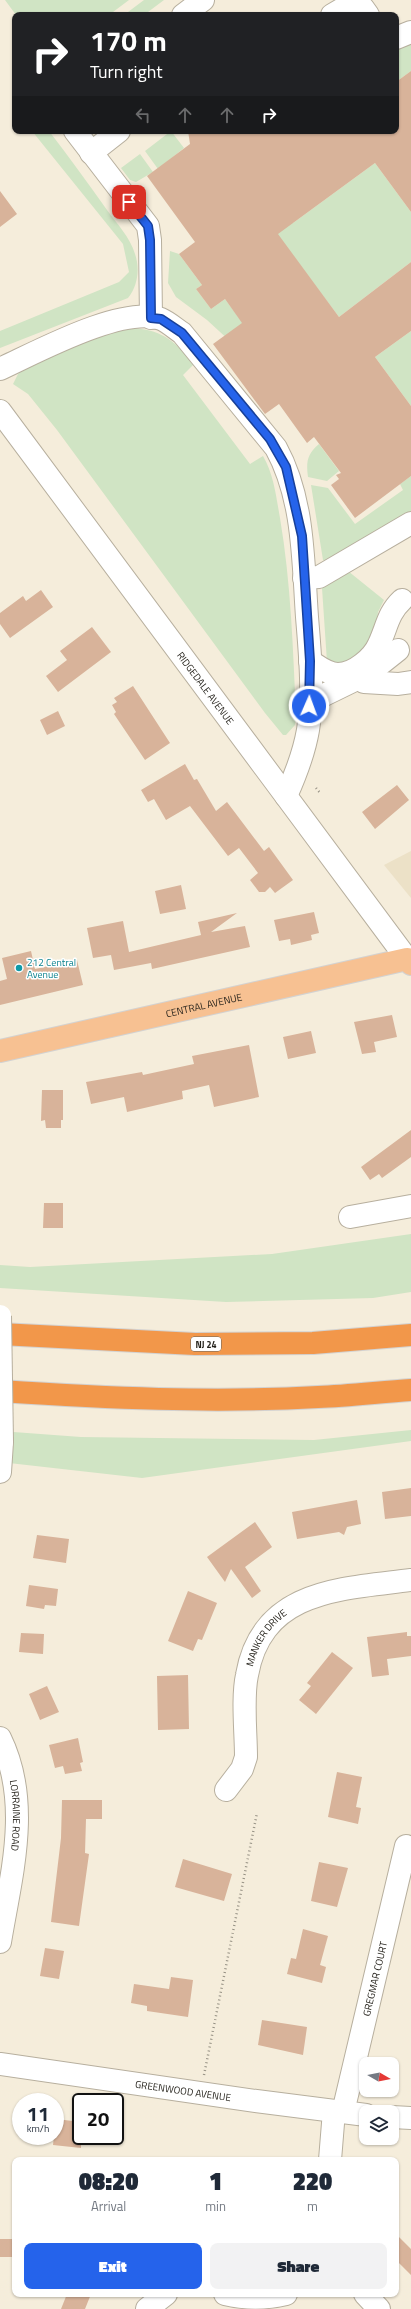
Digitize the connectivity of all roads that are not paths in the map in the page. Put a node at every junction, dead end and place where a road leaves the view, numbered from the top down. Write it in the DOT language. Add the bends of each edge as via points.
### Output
graph roads {
  1 [pos="203,0"];
  2 [pos="187,12"];
  3 [pos="212,12"];
  4 [pos="337,12"];
  5 [pos="366,12"];
  6 [pos="411,32"];
  7 [pos="399,37"];
  8 [pos="77,134"];
  9 [pos="115,134"];
  10 [pos="91,153"];
  11 [pos="151,318"];
  12 [pos="0,369"];
  13 [pos="0,411"];
  14 [pos="411,523"];
  15 [pos="304,578"];
  16 [pos="402,600"];
  17 [pos="398,650"];
  18 [pos="310,661"];
  19 [pos="360,677"];
  20 [pos="411,682"];
  21 [pos="309,706"];
  22 [pos="286,796"];
  23 [pos="409,962"];
  24 [pos="0,1051"];
  25 [pos="411,1206"];
  26 [pos="350,1217"];
  27 [pos="0,1316"];
  28 [pos="0,1334"];
  29 [pos="411,1335"];
  30 [pos="411,1390"];
  31 [pos="0,1391"];
  32 [pos="0,1472"];
  33 [pos="411,1580"];
  34 [pos="0,1738"];
  35 [pos="226,1790"];
  36 [pos="406,1846"];
  37 [pos="0,1942"];
  38 [pos="0,2064"];
  39 [pos="338,2112"];
  40 [pos="359,2114"];
  41 [pos="399,2117"];
  42 [pos="411,2118"];
  43 [pos="330,2157"];
  44 [pos="162,2297"];
  45 [pos="242,2297"];
  46 [pos="272,2297"];
  47 [pos="369,2297"];
  48 [pos="148,2309"];
  49 [pos="379,2309"];
  1 -- 2 [label="street"];
  1 -- 3 [label="street"];
  4 -- 5 [label="street" via="354,2"];
  6 -- 7 [label="street"];
  8 -- 10 [label="street"];
  9 -- 10 [label="street"];
  10 -- 11 [label="street" via="148,226"];
  11 -- 12 [label="street" via="115,320"];
  11 -- 15 [label="street" via="161,319 182,333 276,448 286,467 293,493 302,536"];
  13 -- 22 [label="street, RIDGEDALE AVENUE"];
  14 -- 15 [label="street" via="319,578"];
  15 -- 18 [label="street"];
  16 -- 18 [label="street" via="393,608 374,653 357,667 338,674"];
  17 -- 19 [label="street"];
  18 -- 21 [label="street"];
  19 -- 20 [label="street" via="364,682"];
  19 -- 21 [label="street" via="324,695"];
  21 -- 22 [label="street" via="308,729 300,765"];
  22 -- 23 [label="street, RIDGEDALE AVENUE"];
  23 -- 24 [label="main road, CENTRAL AVENUE"];
  25 -- 26 [label="street"];
  27 -- 32 [label="street, bridge"];
  28 -- 29 [label="highway, NJ 24" via="195,1344 313,1343"];
  30 -- 31 [label="highway" via="317,1397 199,1399"];
  33 -- 35 [label="street, MANKER DRIVE" via="324,1592 305,1599 272,1622 260,1638 251,1657 246,1676 246,1757 242,1769"];
  34 -- 37 [label="street, LORRAINE ROAD" via="13,1772 18,1820"];
  36 -- 39 [label="street, GREGMAR COURT"];
  38 -- 39 [label="street, GREENWOOD AVENUE"];
  39 -- 40 [label="street, GREENWOOD AVENUE"];
  39 -- 43 [label="street, GREGMAR COURT"];
  41 -- 42 [label="street"];
  44 -- 48 [label="street"];
  45 -- 46 [label="street"];
  47 -- 49 [label="street"];
}
